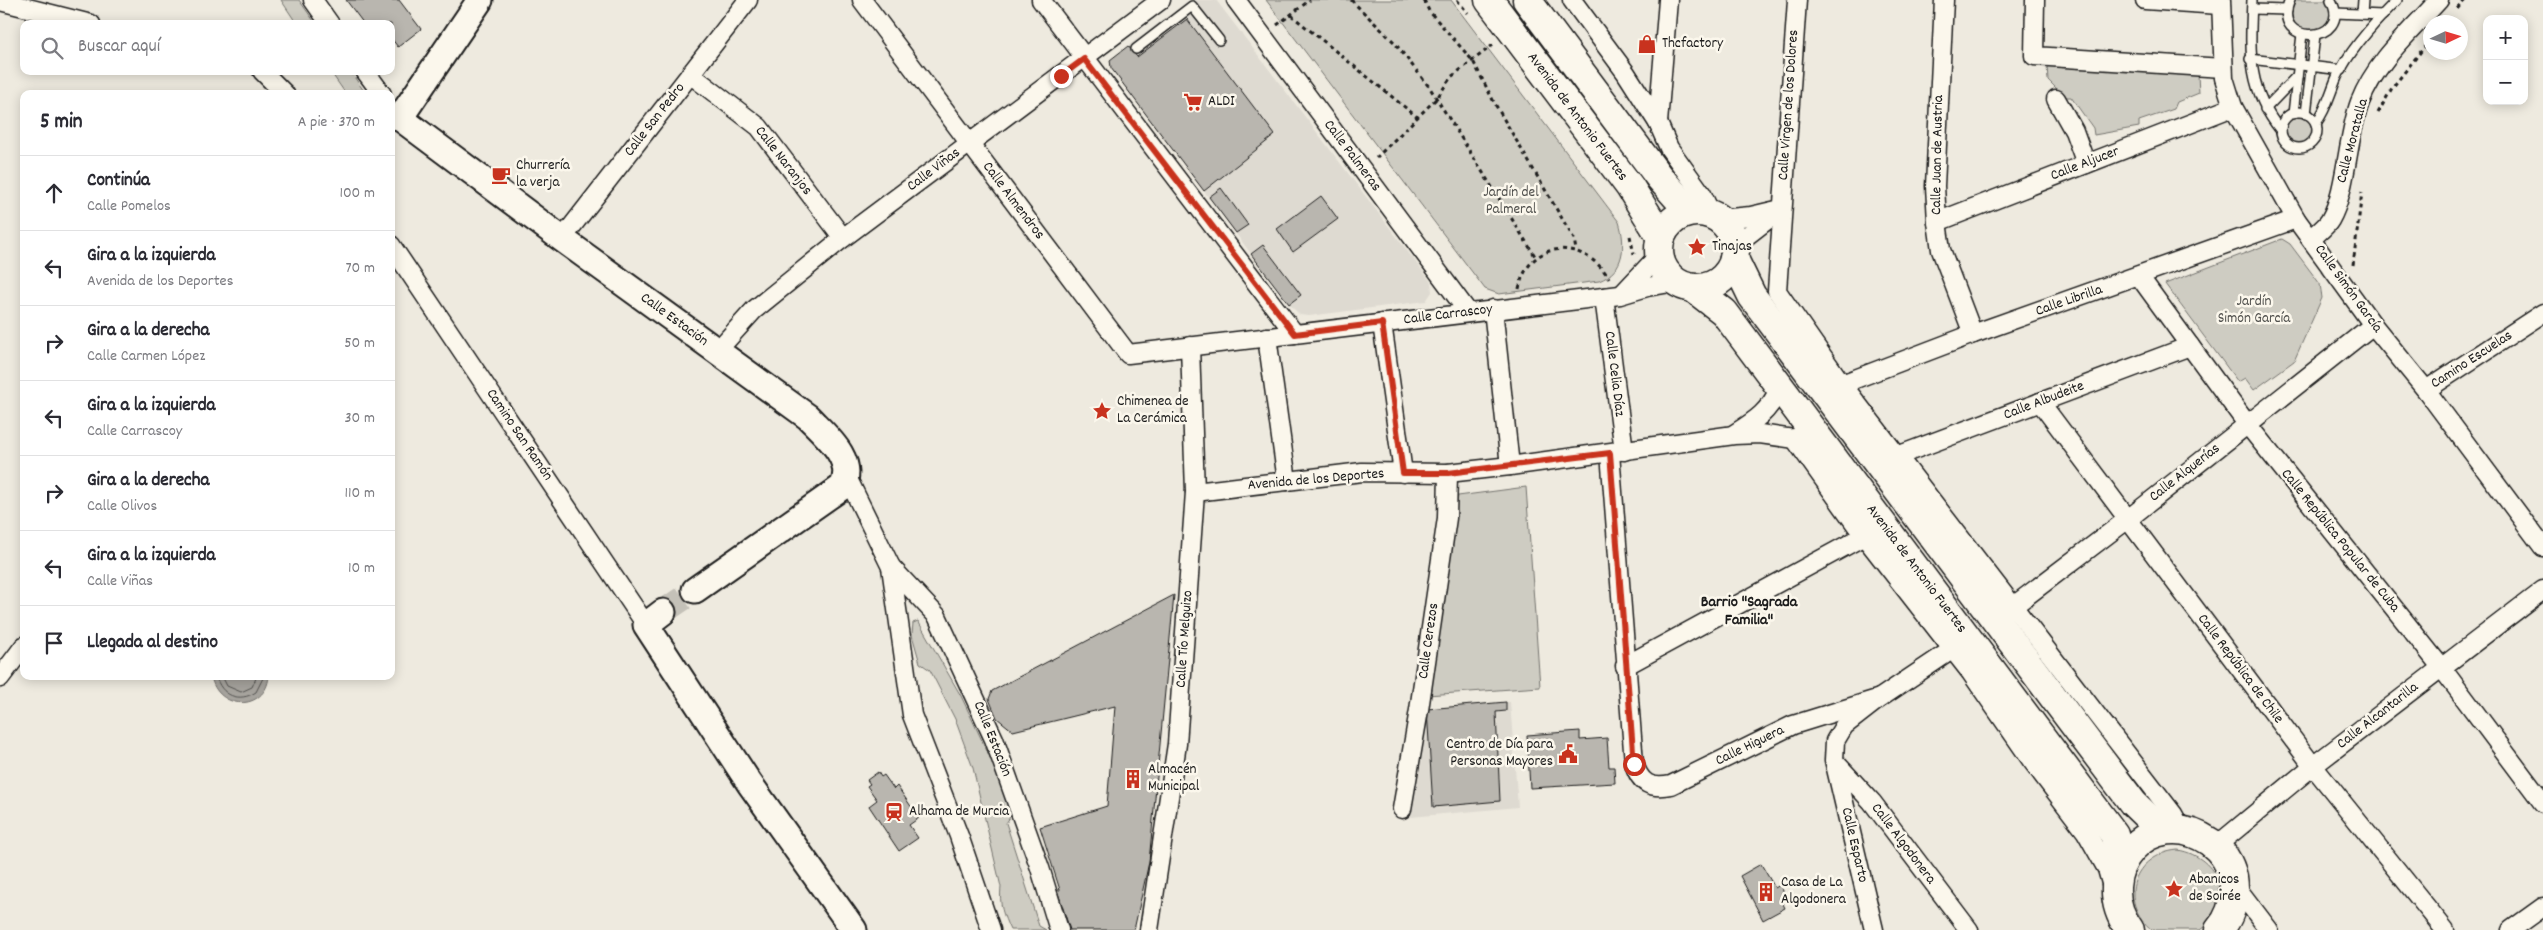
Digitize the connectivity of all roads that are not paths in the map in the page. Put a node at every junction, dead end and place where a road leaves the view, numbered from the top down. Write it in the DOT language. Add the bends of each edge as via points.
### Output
graph roads {
  1 [pos="313,0"];
  2 [pos="480,0"];
  3 [pos="748,0"];
  4 [pos="862,0"];
  5 [pos="1041,0"];
  6 [pos="1161,0"];
  7 [pos="1236,0"];
  8 [pos="1489,0"];
  9 [pos="1527,0"];
  10 [pos="1572,0"];
  11 [pos="1668,0"];
  12 [pos="1797,0"];
  13 [pos="1944,0"];
  14 [pos="2036,0"];
  15 [pos="2145,0"];
  16 [pos="2290,0"];
  17 [pos="2331,0"];
  18 [pos="2363,0"];
  19 [pos="2397,0"];
  20 [pos="2439,0"];
  21 [pos="0,1"];
  22 [pos="2220,2"];
  23 [pos="2252,4"];
  24 [pos="2288,10"];
  25 [pos="2335,13"];
  26 [pos="2362,14"];
  27 [pos="2383,15"];
  28 [pos="75,20"];
  29 [pos="327,20"];
  30 [pos="2302,34"];
  31 [pos="2315,36"];
  32 [pos="1218,40"];
  33 [pos="1136,49"];
  34 [pos="1084,59"];
  35 [pos="2250,59"];
  36 [pos="2299,65"];
  37 [pos="2311,66"];
  38 [pos="2223,68"];
  39 [pos="2342,70"];
  40 [pos="690,74"];
  41 [pos="266,75"];
  42 [pos="368,75"];
  43 [pos="2298,75"];
  44 [pos="281,90"];
  45 [pos="379,90"];
  46 [pos="2056,99"];
  47 [pos="2233,107"];
  48 [pos="2265,109"];
  49 [pos="396,112"];
  50 [pos="2293,114"];
  51 [pos="2306,114"];
  52 [pos="2316,123"];
  53 [pos="1658,124"];
  54 [pos="2281,131"];
  55 [pos="969,144"];
  56 [pos="2086,164"];
  57 [pos="1781,209"];
  58 [pos="1707,215"];
  59 [pos="2296,219"];
  60 [pos="1937,222"];
  61 [pos="843,238"];
  62 [pos="2311,238"];
  63 [pos="562,239"];
  64 [pos="1660,246"];
  65 [pos="395,251"];
  66 [pos="1734,252"];
  67 [pos="2139,276"];
  68 [pos="1684,285"];
  69 [pos="1612,296"];
  70 [pos="1493,309"];
  71 [pos="1468,312"];
  72 [pos="2543,313"];
  73 [pos="1382,323"];
  74 [pos="2373,325"];
  75 [pos="1295,334"];
  76 [pos="1973,334"];
  77 [pos="1267,337"];
  78 [pos="1190,346"];
  79 [pos="2190,346"];
  80 [pos="717,351"];
  81 [pos="1128,354"];
  82 [pos="1842,384"];
  83 [pos="1780,387"];
  84 [pos="2426,390"];
  85 [pos="2040,402"];
  86 [pos="2247,424"];
  87 [pos="1734,434"];
  88 [pos="1794,438"];
  89 [pos="1822,443"];
  90 [pos="1617,452"];
  91 [pos="1897,456"];
  92 [pos="1510,466"];
  93 [pos="1403,473"];
  94 [pos="1448,473"];
  95 [pos="847,477"];
  96 [pos="1287,481"];
  97 [pos="1195,492"];
  98 [pos="2128,519"];
  99 [pos="1864,536"];
  100 [pos="2543,547"];
  101 [pos="891,567"];
  102 [pos="695,590"];
  103 [pos="2543,590"];
  104 [pos="2004,613"];
  105 [pos="655,619"];
  106 [pos="1960,644"];
  107 [pos="20,651"];
  108 [pos="1625,666"];
  109 [pos="2440,667"];
  110 [pos="0,678"];
  111 [pos="1880,698"];
  112 [pos="1834,760"];
  113 [pos="1634,764"];
  114 [pos="2313,766"];
  115 [pos="2543,803"];
  116 [pos="1402,809"];
  117 [pos="2172,831"];
  118 [pos="2216,846"];
  119 [pos="2122,860"];
  120 [pos="2234,884"];
  121 [pos="2115,895"];
  122 [pos="2543,907"];
  123 [pos="2228,925"];
  124 [pos="2124,928"];
  125 [pos="854,930"];
  126 [pos="991,930"];
  127 [pos="1058,930"];
  128 [pos="1149,930"];
  129 [pos="1874,930"];
  130 [pos="1969,930"];
  131 [pos="2269,930"];
  132 [pos="2445,930"];
  133 [pos="2511,930"];
  1 -- 29 [label="street"];
  2 -- 49 [label="main road"];
  3 -- 40 [label="street, Calle San Pedro"];
  4 -- 55 [label="street, Calle Almendros"];
  5 -- 34 [label="street"];
  6 -- 34 [label="street, Calle Viñas"];
  7 -- 71 [label="street, Calle Palmeras"];
  8 -- 64 [label="main road, Avenida de Antonio Fuertes" via="1630,187"];
  9 -- 58 [label="main road, Avenida de Antonio Fuertes" via="1660,177"];
  10 -- 53 [label="street" via="1626,73"];
  11 -- 53 [label="street"];
  12 -- 57 [label="street, Calle Virgen de los Dolores"];
  13 -- 60 [label="street, Calle Juan de Austria" via="1935,186"];
  14 -- 38 [label="street" via="2034,56"];
  15 -- 22 [label="street"];
  16 -- 24 [label="lane"];
  17 -- 25 [label="lane"];
  18 -- 26 [label="lane"];
  19 -- 27 [label="lane"];
  20 -- 62 [label="street, Calle Moratalla" via="2380,65 2361,101 2330,220"];
  21 -- 28 [label="street"];
  22 -- 38 [label="street, Calle Simón García"];
  23 -- 24 [label="lane"];
  23 -- 35 [label="lane"];
  24 -- 30 [label="lane" via="2293,28"];
  25 -- 26 [label="lane"];
  25 -- 31 [label="lane" via="2329,28"];
  26 -- 27 [label="lane"];
  27 -- 39 [label="lane"];
  30 -- 31 [label="lane"];
  30 -- 36 [label="lane"];
  31 -- 37 [label="lane"];
  32 -- 33 [label="lane" via="1192,6"];
  34 -- 55 [label="street, Calle Viñas"];
  34 -- 75 [label="street"];
  35 -- 36 [label="lane"];
  35 -- 48 [label="lane"];
  36 -- 37 [label="lane"];
  36 -- 43 [label="lane"];
  37 -- 39 [label="lane"];
  37 -- 51 [label="lane"];
  38 -- 47 [label="street, Calle Simón García"];
  39 -- 52 [label="lane"];
  40 -- 61 [label="street, Calle Naranjos" via="758,127"];
  40 -- 63 [label="street, Calle San Pedro"];
  41 -- 44 [label="street"];
  42 -- 45 [label="street"];
  43 -- 48 [label="lane"];
  43 -- 50 [label="lane"];
  46 -- 56 [label="street" via="2074,130"];
  47 -- 56 [label="street, Calle Aljucer"];
  47 -- 59 [label="street, Calle Simón García"];
  48 -- 54 [label="lane"];
  49 -- 63 [label="main road, Calle Estación"];
  50 -- 51 [label="lane"];
  50 -- 54 [label="lane" via="2285,120"];
  51 -- 52 [label="lane"];
  52 -- 54 [label="lane" via="2317,135 2306,148 2289,146"];
  53 -- 58 [label="street" via="1669,148 1702,194"];
  55 -- 61 [label="street, Calle Viñas"];
  55 -- 81 [label="street, Calle Almendros"];
  56 -- 60 [label="street, Calle Aljucer"];
  57 -- 58 [label="street" via="1752,216"];
  57 -- 66 [label="street"];
  57 -- 82 [label="street, Calle Virgen de los Dolores" via="1778,291"];
  58 -- 64 [label="main road" via="1672,220"];
  58 -- 66 [label="main road" via="1727,226"];
  59 -- 62 [label="street, Calle Simón García"];
  59 -- 67 [label="street, Calle Librilla"];
  60 -- 76 [label="street, Calle Juan de Austria" via="1941,250"];
  61 -- 80 [label="street, Calle Viñas" via="754,310"];
  62 -- 74 [label="street, Calle Simón García"];
  63 -- 80 [label="main road, Calle Estación"];
  64 -- 68 [label="main road" via="1667,275"];
  64 -- 69 [label="street"];
  65 -- 105 [label="street, Camino San Ramón"];
  66 -- 68 [label="main road" via="1730,269 1714,284"];
  66 -- 104 [label="main road" via="1752,296"];
  67 -- 76 [label="street, Calle Librilla"];
  67 -- 79 [label="street, Calle República Popular de Cuba"];
  68 -- 69 [label="street, Calle Carrascoy" via="1647,287"];
  68 -- 83 [label="main road, Avenida de Antonio Fuertes" via="1724,312"];
  69 -- 70 [label="street, Calle Carrascoy"];
  69 -- 90 [label="street, Calle Celia Díaz"];
  70 -- 71 [label="street, Calle Carrascoy"];
  70 -- 92 [label="street"];
  71 -- 73 [label="street, Calle Carrascoy"];
  72 -- 84 [label="street, Camino Escuelas"];
  73 -- 75 [label="street, Calle Carrascoy"];
  73 -- 93 [label="street"];
  74 -- 84 [label="street, Calle Simón García"];
  74 -- 86 [label="street, Calle Alquerías"];
  75 -- 77 [label="street, Calle Carrascoy"];
  76 -- 82 [label="street, Calle Librilla"];
  77 -- 78 [label="street, Calle Carrascoy"];
  77 -- 96 [label="street"];
  78 -- 81 [label="street, Calle Carrascoy"];
  78 -- 97 [label="street, Calle Tío Melguizo"];
  79 -- 85 [label="street, Calle Albudeite"];
  79 -- 86 [label="street, Calle República Popular de Cuba"];
  80 -- 95 [label="main road, Calle Estación" via="808,417 836,448 845,463"];
  82 -- 91 [label="street"];
  83 -- 87 [label="street" via="1762,416"];
  83 -- 89 [label="main road, Avenida de Antonio Fuertes"];
  84 -- 100 [label="street, Calle Simón García"];
  85 -- 91 [label="street, Calle Albudeite"];
  85 -- 98 [label="street, Calle República de Chile"];
  86 -- 98 [label="street, Calle Alquerías"];
  86 -- 109 [label="street, Calle República Popular de Cuba"];
  87 -- 88 [label="street, Avenida de los Deportes"];
  87 -- 90 [label="street, Avenida de los Deportes"];
  88 -- 89 [label="street, Avenida de los Deportes"];
  88 -- 99 [label="street, Avenida de Antonio Fuertes"];
  89 -- 106 [label="main road, Avenida de Antonio Fuertes"];
  90 -- 92 [label="street, Avenida de los Deportes"];
  90 -- 108 [label="street, Calle Celia Díaz"];
  91 -- 104 [label="street"];
  92 -- 94 [label="street, Avenida de los Deportes"];
  93 -- 94 [label="street, Avenida de los Deportes"];
  93 -- 96 [label="street, Avenida de los Deportes" via="1362,472"];
  94 -- 116 [label="street, Calle Cerezos" via="1447,518"];
  95 -- 101 [label="street, Calle Estación"];
  95 -- 102 [label="main road" via="842,487 826,499"];
  96 -- 97 [label="street, Avenida de los Deportes"];
  97 -- 128 [label="street, Calle Tío Melguizo" via="1177,744"];
  98 -- 104 [label="street, Calle Alquerías"];
  98 -- 114 [label="street, Calle República de Chile"];
  99 -- 106 [label="street, Avenida de Antonio Fuertes"];
  99 -- 108 [label="street"];
  101 -- 126 [label="street, Calle Estación" via="912,715"];
  101 -- 127 [label="street, Calle Estación" via="938,616 994,739 1040,868"];
  103 -- 109 [label="street, Calle Alcantarilla"];
  104 -- 117 [label="main road" via="2133,803"];
  105 -- 125 [label="main road" via="750,784"];
  106 -- 111 [label="street, Calle Higuera"];
  106 -- 119 [label="main road, Avenida de Antonio Fuertes" via="2114,834"];
  106 -- 121 [label="street, Avenida de Antonio Fuertes" via="2086,832 2107,869"];
  107 -- 110 [label="street"];
  108 -- 113 [label="street, Calle Celia Díaz"];
  109 -- 114 [label="street, Calle Alcantarilla"];
  109 -- 115 [label="street, Calle República Popular de Cuba"];
  111 -- 112 [label="street, Calle Higuera" via="1844,726 1835,741"];
  111 -- 113 [label="street, Calle Higuera" via="1793,724 1671,785 1645,784 1636,773"];
  112 -- 129 [label="street, Calle Esparto"];
  112 -- 130 [label="street, Calle Algodonera" via="1872,802"];
  114 -- 118 [label="street, Calle Alcantarilla"];
  114 -- 132 [label="street, Calle República de Chile"];
  117 -- 118 [label="main road" via="2200,836"];
  117 -- 119 [label="main road" via="2139,842"];
  118 -- 120 [label="main road" via="2231,870"];
  119 -- 121 [label="main road"];
  120 -- 123 [label="main road"];
  120 -- 131 [label="street"];
  121 -- 124 [label="main road"];
  122 -- 133 [label="street"];
}
